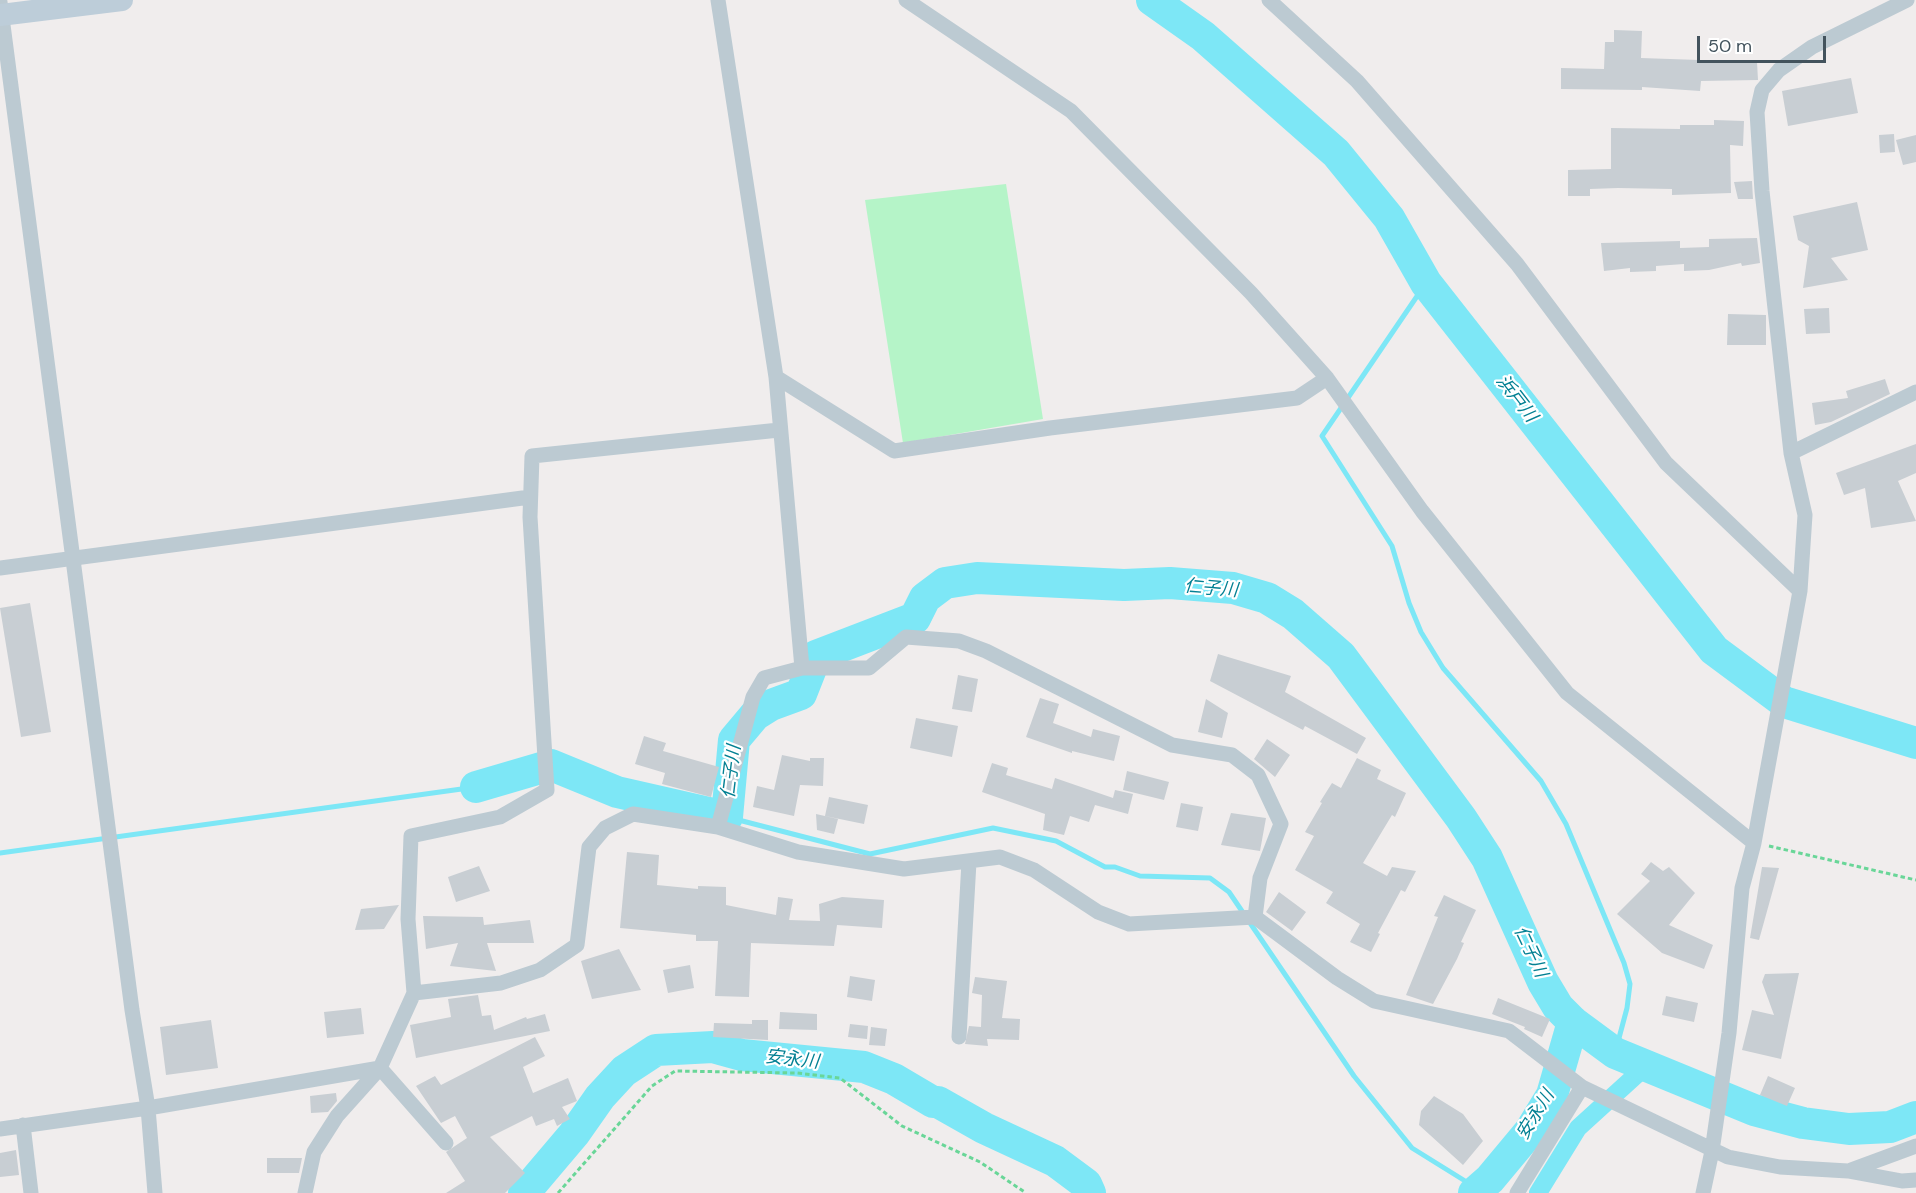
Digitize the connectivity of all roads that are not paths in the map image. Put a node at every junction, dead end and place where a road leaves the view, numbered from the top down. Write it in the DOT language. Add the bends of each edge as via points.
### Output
graph roads {
  1 [pos="122,0"];
  2 [pos="718,0"];
  3 [pos="906,0"];
  4 [pos="1269,0"];
  5 [pos="1907,0"];
  6 [pos="0,11"];
  7 [pos="776,377"];
  8 [pos="1327,378"];
  9 [pos="1916,392"];
  10 [pos="779,430"];
  11 [pos="1791,453"];
  12 [pos="530,497"];
  13 [pos="74,557"];
  14 [pos="0,568"];
  15 [pos="1800,591"];
  16 [pos="802,668"];
  17 [pos="718,827"];
  18 [pos="1754,843"];
  19 [pos="969,862"];
  20 [pos="1255,917"];
  21 [pos="414,993"];
  22 [pos="959,1037"];
  23 [pos="380,1068"];
  24 [pos="1582,1087"];
  25 [pos="148,1108"];
  26 [pos="23,1125"];
  27 [pos="0,1129"];
  28 [pos="446,1143"];
  29 [pos="1916,1146"];
  30 [pos="1712,1151"];
  31 [pos="1848,1171"];
  32 [pos="1907,1184"];
  33 [pos="31,1193"];
  34 [pos="156,1193"];
  35 [pos="305,1193"];
  36 [pos="1517,1193"];
  37 [pos="1702,1193"];
  1 -- 6 [label="street"];
  2 -- 7 [label="street"];
  3 -- 8 [label="street" via="1071,111 1251,293"];
  4 -- 15 [label="street" via="1357,81 1517,264 1666,463"];
  5 -- 11 [label="street" via="1812,47 1779,70 1762,90 1757,112 1762,191"];
  6 -- 13 [label="street"];
  7 -- 8 [label="street" via="894,451 1297,398"];
  7 -- 10 [label="street"];
  8 -- 18 [label="street" via="1422,511 1567,693"];
  9 -- 11 [label="street"];
  10 -- 12 [label="street" via="532,456"];
  10 -- 16 [label="street"];
  11 -- 15 [label="street" via="1805,515"];
  12 -- 13 [label="street"];
  12 -- 21 [label="street" via="547,790 500,817 411,836 408,919"];
  13 -- 14 [label="street"];
  13 -- 25 [label="street"];
  15 -- 18 [label="street"];
  16 -- 17 [label="street" via="764,678 753,697"];
  16 -- 20 [label="street" via="869,668 906,637 959,641 1172,745 1232,755 1258,775 1281,824 1260,878"];
  17 -- 19 [label="street" via="798,852 904,869"];
  17 -- 21 [label="street" via="633,814 605,828 590,847 577,945 540,970 501,982"];
  18 -- 30 [label="street" via="1742,888 1729,1034"];
  19 -- 20 [label="street" via="1000,857 1034,870 1098,912 1130,924"];
  19 -- 22 [label="street"];
  20 -- 24 [label="street" via="1374,1001 1509,1031"];
  21 -- 23 [label="street"];
  23 -- 25 [label="street"];
  23 -- 28 [label="street"];
  23 -- 35 [label="street" via="337,1116 314,1152"];
  24 -- 30 [label="street"];
  24 -- 36 [label="street"];
  25 -- 26 [label="street"];
  25 -- 34 [label="street"];
  26 -- 27 [label="street"];
  26 -- 33 [label="street"];
  29 -- 31 [label="street"];
  30 -- 31 [label="street" via="1780,1167"];
  30 -- 37 [label="street"];
  31 -- 32 [label="street"];
}
